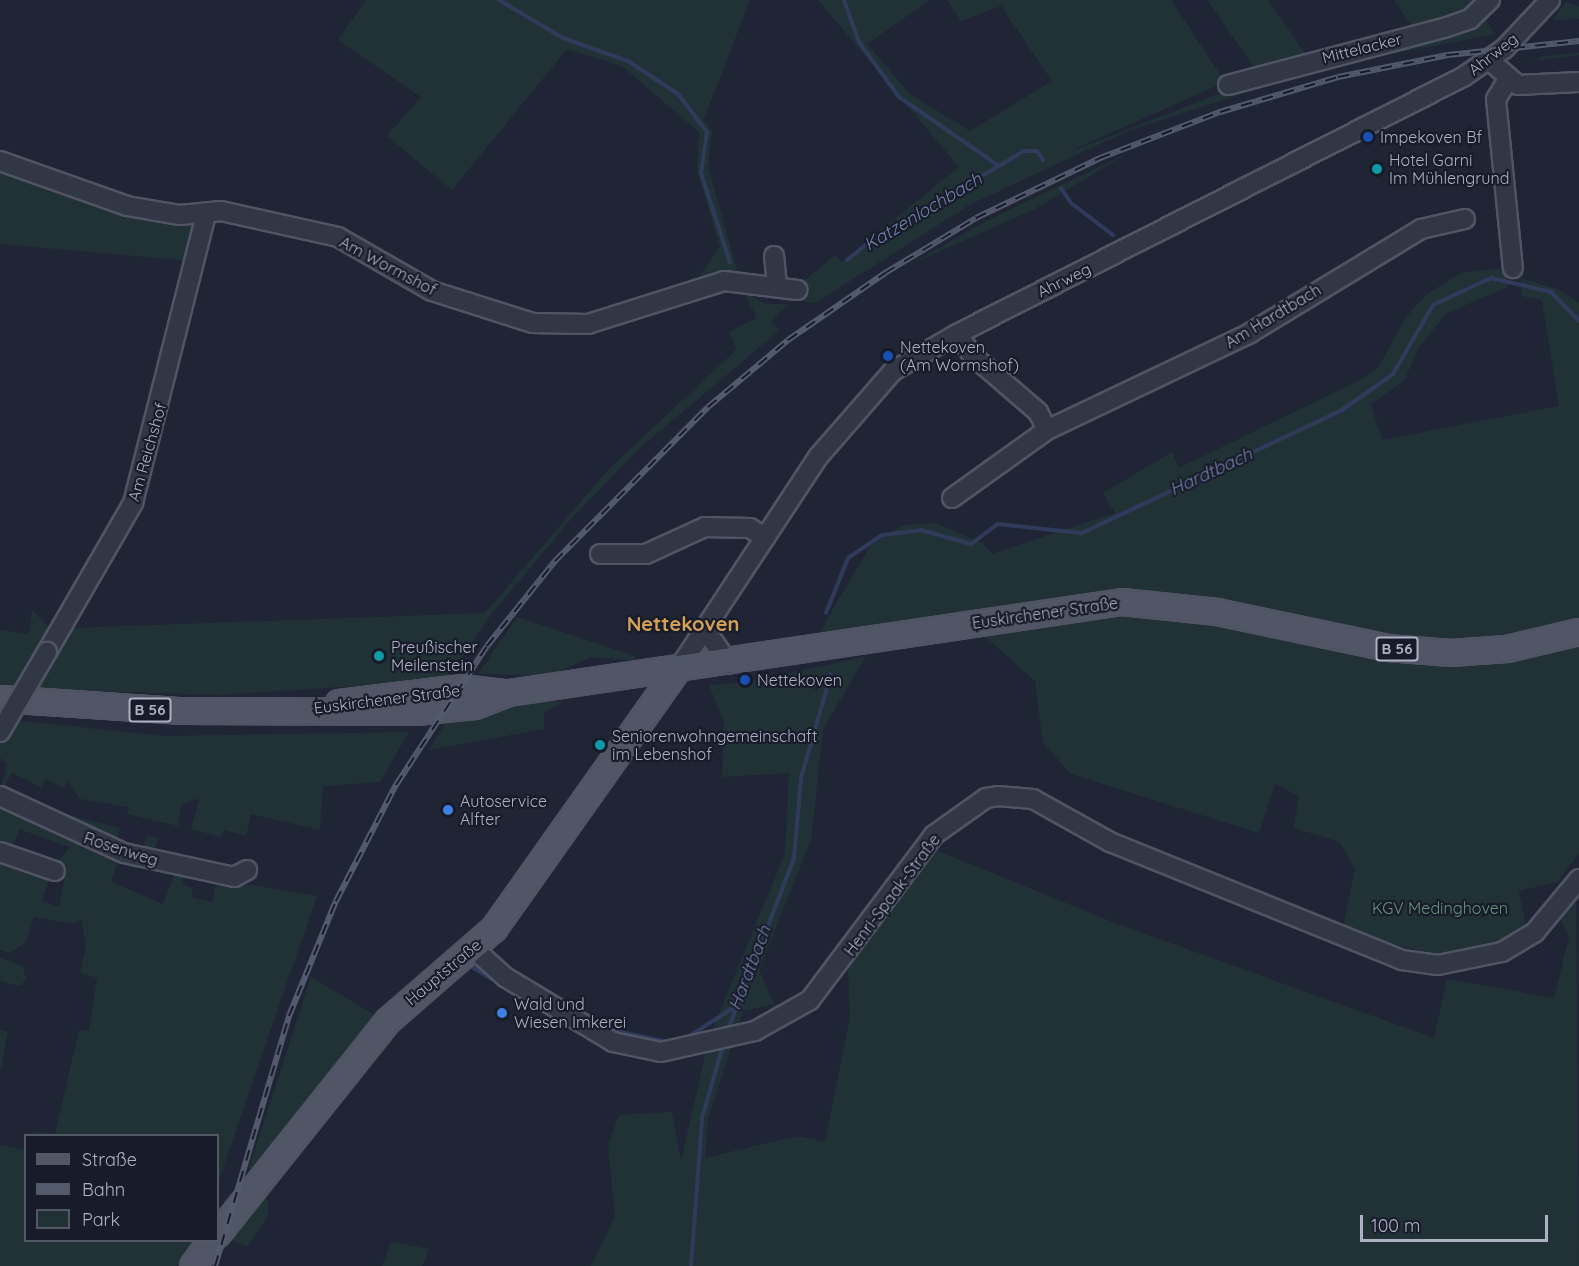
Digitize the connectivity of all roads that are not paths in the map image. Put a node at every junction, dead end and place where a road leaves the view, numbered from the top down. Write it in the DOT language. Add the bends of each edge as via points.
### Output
graph roads {
  1 [pos="1490,0"];
  2 [pos="1550,0"];
  3 [pos="1490,60"];
  4 [pos="1508,81"];
  5 [pos="1579,82"];
  6 [pos="1228,85"];
  7 [pos="0,161"];
  8 [pos="206,214"];
  9 [pos="1465,219"];
  10 [pos="774,256"];
  11 [pos="1513,268"];
  12 [pos="777,286"];
  13 [pos="797,290"];
  14 [pos="957,334"];
  15 [pos="1047,430"];
  16 [pos="952,498"];
  17 [pos="765,538"];
  18 [pos="600,554"];
  19 [pos="705,629"];
  20 [pos="1579,632"];
  21 [pos="725,664"];
  22 [pos="677,671"];
  23 [pos="636,677"];
  24 [pos="0,699"];
  25 [pos="654,705"];
  26 [pos="0,732"];
  27 [pos="0,796"];
  28 [pos="0,852"];
  29 [pos="247,870"];
  30 [pos="55,872"];
  31 [pos="1579,879"];
  32 [pos="474,949"];
  33 [pos="219,1233"];
  34 [pos="211,1242"];
  35 [pos="193,1266"];
  1 -- 6 [label="street, Mittelacker" via="1470,19 1444,28"];
  2 -- 3 [label="street, Ahrweg"];
  3 -- 4 [label="street"];
  3 -- 14 [label="street, Ahrweg"];
  4 -- 5 [label="street" via="1527,87"];
  4 -- 11 [label="street" via="1496,99"];
  7 -- 8 [label="street, Am Wormshof" via="127,206"];
  8 -- 12 [label="street, Am Wormshof" via="221,211 338,237 432,291 533,323 588,324 724,280"];
  8 -- 26 [label="street, Am Reichshof, bridge" via="133,503"];
  9 -- 15 [label="street, Am Hardtbach" via="1421,229 1250,333"];
  10 -- 12 [label="street"];
  12 -- 13 [label="street, Am Wormshof"];
  14 -- 15 [label="street" via="973,356 1038,412"];
  14 -- 17 [label="street, Ahrweg" via="908,360 873,389 818,457"];
  15 -- 16 [label="street, Am Hardtbach"];
  17 -- 18 [label="street" via="750,528 705,527 646,554"];
  17 -- 19 [label="street, Ahrweg"];
  19 -- 21 [label="street"];
  19 -- 22 [label="street, Ahrweg"];
  20 -- 21 [label="main road, Euskirchener Straße / B 56" via="1507,649 1440,652 1388,648 1166,604 1122,602"];
  21 -- 22 [label="main road, Euskirchener Straße / B 56"];
  21 -- 25 [label="main road"];
  22 -- 23 [label="main road, Euskirchener Straße / B 56"];
  22 -- 25 [label="main road, Hauptstraße"];
  23 -- 24 [label="main road, Euskirchener Straße / B 56" via="509,693 475,706 356,716 301,710 178,711"];
  23 -- 25 [label="main road"];
  25 -- 32 [label="main road, Hauptstraße"];
  27 -- 29 [label="street, Rosenweg" via="124,853 234,877"];
  28 -- 30 [label="street"];
  31 -- 32 [label="street, Henri-Spaak-Straße" via="1535,932 1503,959 1438,965 1402,960 1110,842 1033,799 998,796 986,798 934,835 810,1000 774,1024 740,1034 661,1052 614,1042 505,977"];
  32 -- 33 [label="main road, Hauptstraße" via="388,1021"];
  34 -- 35 [label="main road"];
}
